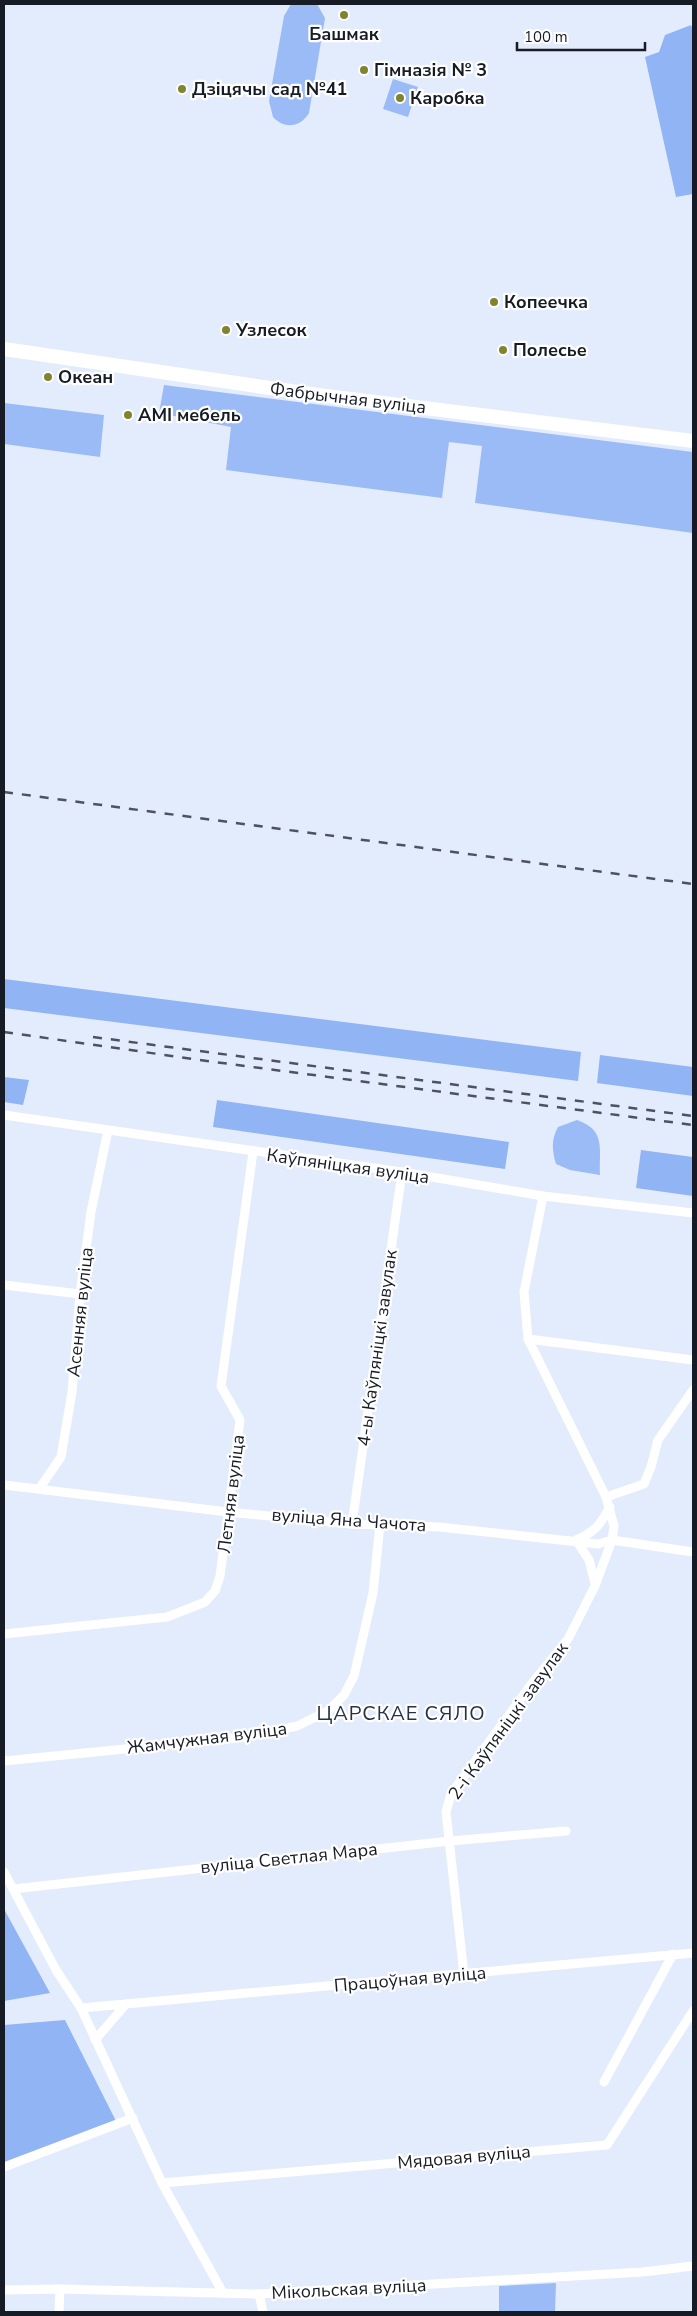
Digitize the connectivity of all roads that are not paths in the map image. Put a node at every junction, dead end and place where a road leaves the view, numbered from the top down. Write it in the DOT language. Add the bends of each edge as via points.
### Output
graph roads {
  1 [pos="4,348"];
  2 [pos="693,441"];
  3 [pos="4,1114"];
  4 [pos="108,1130"];
  5 [pos="252,1152"];
  6 [pos="402,1172"];
  7 [pos="543,1196"];
  8 [pos="693,1213"];
  9 [pos="4,1285"];
  10 [pos="80,1294"];
  11 [pos="528,1339"];
  12 [pos="693,1360"];
  13 [pos="693,1390"];
  14 [pos="4,1485"];
  15 [pos="39,1489"];
  16 [pos="606,1497"];
  17 [pos="610,1508"];
  18 [pos="228,1512"];
  19 [pos="352,1524"];
  20 [pos="380,1524"];
  21 [pos="576,1540"];
  22 [pos="612,1540"];
  23 [pos="693,1552"];
  24 [pos="595,1586"];
  25 [pos="4,1634"];
  26 [pos="4,1761"];
  27 [pos="566,1831"];
  28 [pos="450,1841"];
  29 [pos="4,1872"];
  30 [pos="13,1888"];
  31 [pos="693,1953"];
  32 [pos="673,1954"];
  33 [pos="464,1975"];
  34 [pos="126,2004"];
  35 [pos="81,2008"];
  36 [pos="693,2011"];
  37 [pos="95,2040"];
  38 [pos="604,2082"];
  39 [pos="133,2118"];
  40 [pos="4,2167"];
  41 [pos="162,2183"];
  42 [pos="693,2266"];
  43 [pos="60,2289"];
  44 [pos="4,2290"];
  45 [pos="223,2293"];
  46 [pos="259,2294"];
  47 [pos="59,2312"];
  48 [pos="263,2312"];
  1 -- 2 [label="main road, Фабрычная вуліца" via="318,395"];
  3 -- 4 [label="street, Каўпяніцкая вуліца"];
  4 -- 5 [label="street, Каўпяніцкая вуліца"];
  4 -- 10 [label="street, Асенняя вуліца" via="91,1212"];
  5 -- 6 [label="street, Каўпяніцкая вуліца"];
  5 -- 18 [label="street, Летняя вуліца" via="221,1386 240,1420"];
  6 -- 7 [label="street, Каўпяніцкая вуліца"];
  6 -- 19 [label="street, 4-ы Каўпяніцкі завулак"];
  7 -- 8 [label="street, Каўпяніцкая вуліца"];
  7 -- 11 [label="street, 2-і Каўпяніцкі завулак" via="524,1292"];
  9 -- 10 [label="street"];
  10 -- 15 [label="street, Асенняя вуліца" via="72,1392 61,1457"];
  11 -- 12 [label="street"];
  11 -- 16 [label="street, 2-і Каўпяніцкі завулак"];
  13 -- 16 [label="street" via="658,1440 644,1484"];
  14 -- 15 [label="street, вуліца Яна Чачота"];
  15 -- 18 [label="street, вуліца Яна Чачота"];
  16 -- 17 [label="street, 2-і Каўпяніцкі завулак"];
  17 -- 21 [label="street" via="591,1534"];
  17 -- 22 [label="street, 2-і Каўпяніцкі завулак" via="614,1526"];
  18 -- 19 [label="street, вуліца Яна Чачота"];
  18 -- 25 [label="street, Летняя вуліца" via="220,1576 215,1591 206,1602 167,1617"];
  19 -- 20 [label="street, вуліца Яна Чачота"];
  20 -- 21 [label="street, вуліца Яна Чачота" via="439,1526"];
  20 -- 26 [label="street, Жамчужная вуліца" via="373,1593 354,1676 344,1695 328,1711 297,1726 246,1737"];
  21 -- 22 [label="street, вуліца Яна Чачота" via="598,1544"];
  21 -- 24 [label="street" via="589,1560"];
  22 -- 23 [label="street, вуліца Яна Чачота"];
  22 -- 24 [label="street, 2-і Каўпяніцкі завулак"];
  24 -- 28 [label="street, 2-і Каўпяніцкі завулак" via="568,1639 451,1794 446,1812"];
  27 -- 28 [label="street, вуліца Светлая Мара"];
  28 -- 30 [label="street, вуліца Светлая Мара"];
  28 -- 33 [label="street, 2-і Каўпяніцкі завулак"];
  29 -- 30 [label="street"];
  30 -- 35 [label="street" via="56,1970"];
  31 -- 32 [label="street, Працоўная вуліца"];
  32 -- 33 [label="street, Працоўная вуліца"];
  32 -- 38 [label="street"];
  33 -- 34 [label="street, Працоўная вуліца"];
  34 -- 35 [label="street, Працоўная вуліца"];
  34 -- 37 [label="street"];
  35 -- 37 [label="street"];
  36 -- 41 [label="street, Мядовая вуліца" via="607,2145"];
  37 -- 39 [label="street"];
  39 -- 40 [label="street"];
  39 -- 41 [label="street"];
  41 -- 45 [label="street"];
  42 -- 46 [label="street, Мікольская вуліца" via="643,2272"];
  43 -- 44 [label="street, Мікольская вуліца"];
  43 -- 45 [label="street, Мікольская вуліца"];
  43 -- 47 [label="street"];
  45 -- 46 [label="street, Мікольская вуліца"];
  46 -- 48 [label="street"];
}
